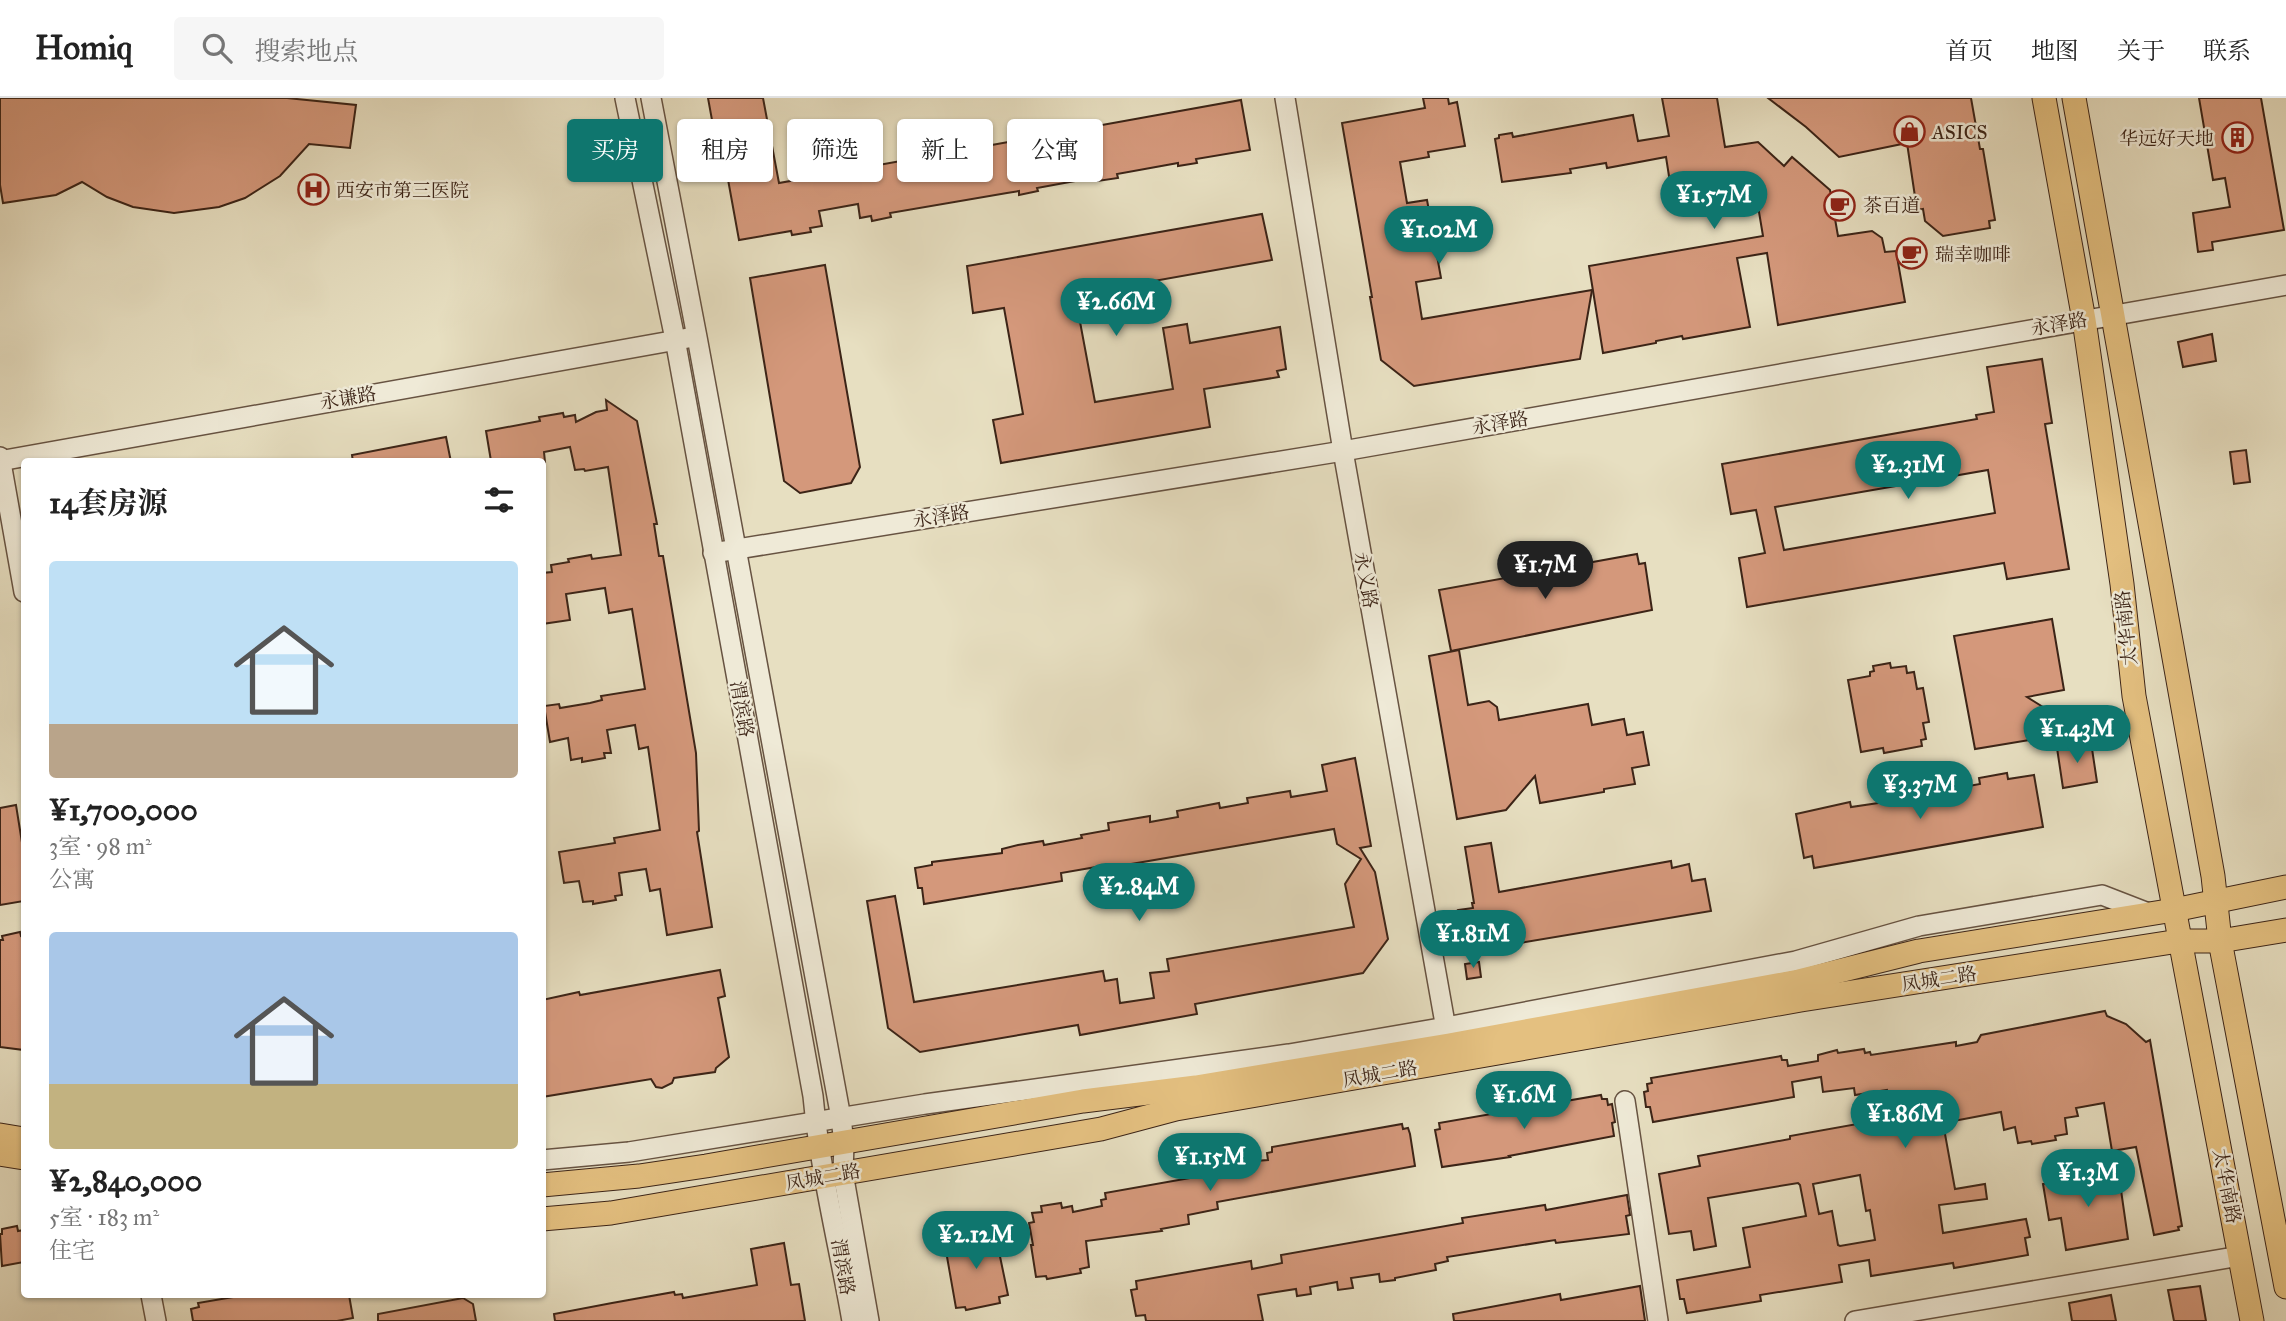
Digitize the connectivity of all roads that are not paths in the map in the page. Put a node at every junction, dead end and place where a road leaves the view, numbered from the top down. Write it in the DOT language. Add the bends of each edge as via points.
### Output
graph roads {
  1 [pos="625,98"];
  2 [pos="651,98"];
  3 [pos="1285,98"];
  4 [pos="2044,98"];
  5 [pos="2074,98"];
  6 [pos="2286,285"];
  7 [pos="2111,315"];
  8 [pos="2084,320"];
  9 [pos="697,337"];
  10 [pos="675,339"];
  11 [pos="1343,451"];
  12 [pos="0,460"];
  13 [pos="736,549"];
  14 [pos="713,553"];
  15 [pos="21,576"];
  16 [pos="2286,887"];
  17 [pos="2216,900"];
  18 [pos="2174,910"];
  19 [pos="2286,930"];
  20 [pos="2179,941"];
  21 [pos="2220,941"];
  22 [pos="1450,1044"];
  23 [pos="1625,1101"];
  24 [pos="841,1118"];
  25 [pos="815,1123"];
  26 [pos="0,1135"];
  27 [pos="21,1138"];
  28 [pos="844,1143"];
  29 [pos="821,1148"];
  30 [pos="0,1154"];
  31 [pos="21,1157"];
  32 [pos="546,1160"];
  33 [pos="833,1175"];
  34 [pos="546,1185"];
  35 [pos="546,1219"];
  36 [pos="2240,1256"];
  37 [pos="2286,1287"];
  38 [pos="152,1298"];
  39 [pos="156,1321"];
  40 [pos="852,1321"];
  41 [pos="869,1321"];
  42 [pos="1658,1321"];
  43 [pos="1855,1321"];
  44 [pos="2252,1321"];
  1 -- 10 [label="street, 渭滨路"];
  2 -- 9 [label="street, 渭滨路"];
  3 -- 11 [label="street, 永义路"];
  4 -- 8 [label="main road, 太华南路"];
  5 -- 7 [label="main road, 太华南路"];
  6 -- 7 [label="street, 永泽路"];
  7 -- 8 [label="street, 永泽路"];
  7 -- 17 [label="main road, 太华南路"];
  8 -- 11 [label="street, 永泽路"];
  8 -- 18 [label="main road, 太华南路" via="2134,696"];
  9 -- 10 [label="street, 永谦路"];
  9 -- 13 [label="street, 渭滨路"];
  10 -- 12 [label="street, 永谦路"];
  10 -- 14 [label="street, 渭滨路"];
  11 -- 13 [label="street, 永泽路"];
  11 -- 22 [label="street, 永义路"];
  12 -- 15 [label="street"];
  13 -- 14 [label="street, 永泽路"];
  13 -- 24 [label="street, 渭滨路"];
  14 -- 25 [label="street, 渭滨路"];
  16 -- 17 [label="main road, 凤城二路"];
  17 -- 18 [label="main road, 凤城二路"];
  17 -- 21 [label="main road, 太华南路"];
  18 -- 20 [label="main road, 太华南路"];
  18 -- 22 [label="main road, 凤城二路" via="1920,951 1798,981"];
  19 -- 21 [label="main road, 凤城二路"];
  20 -- 21 [label="main road, 凤城二路"];
  20 -- 22 [label="main road, 凤城二路" via="1801,1000"];
  20 -- 36 [label="main road, 太华南路"];
  21 -- 37 [label="main road, 太华南路"];
  22 -- 24 [label="street" via="1289,1054"];
  22 -- 28 [label="main road, 凤城二路"];
  22 -- 33 [label="main road, 凤城二路" via="1101,1129"];
  23 -- 42 [label="street"];
  24 -- 25 [label="street"];
  24 -- 28 [label="street, 渭滨路"];
  25 -- 29 [label="street, 渭滨路"];
  25 -- 32 [label="street" via="629,1152"];
  26 -- 27 [label="main road"];
  28 -- 29 [label="main road, 凤城二路"];
  28 -- 33 [label="street, 渭滨路"];
  29 -- 33 [label="street, 渭滨路"];
  29 -- 34 [label="main road, 凤城二路" via="639,1176"];
  30 -- 31 [label="main road"];
  33 -- 35 [label="main road, 凤城二路" via="611,1213"];
  33 -- 40 [label="street, 渭滨路" via="837,1234"];
  33 -- 41 [label="street, 渭滨路"];
  36 -- 43 [label="street"];
  36 -- 44 [label="main road, 太华南路"];
  38 -- 39 [label="street"];
}
